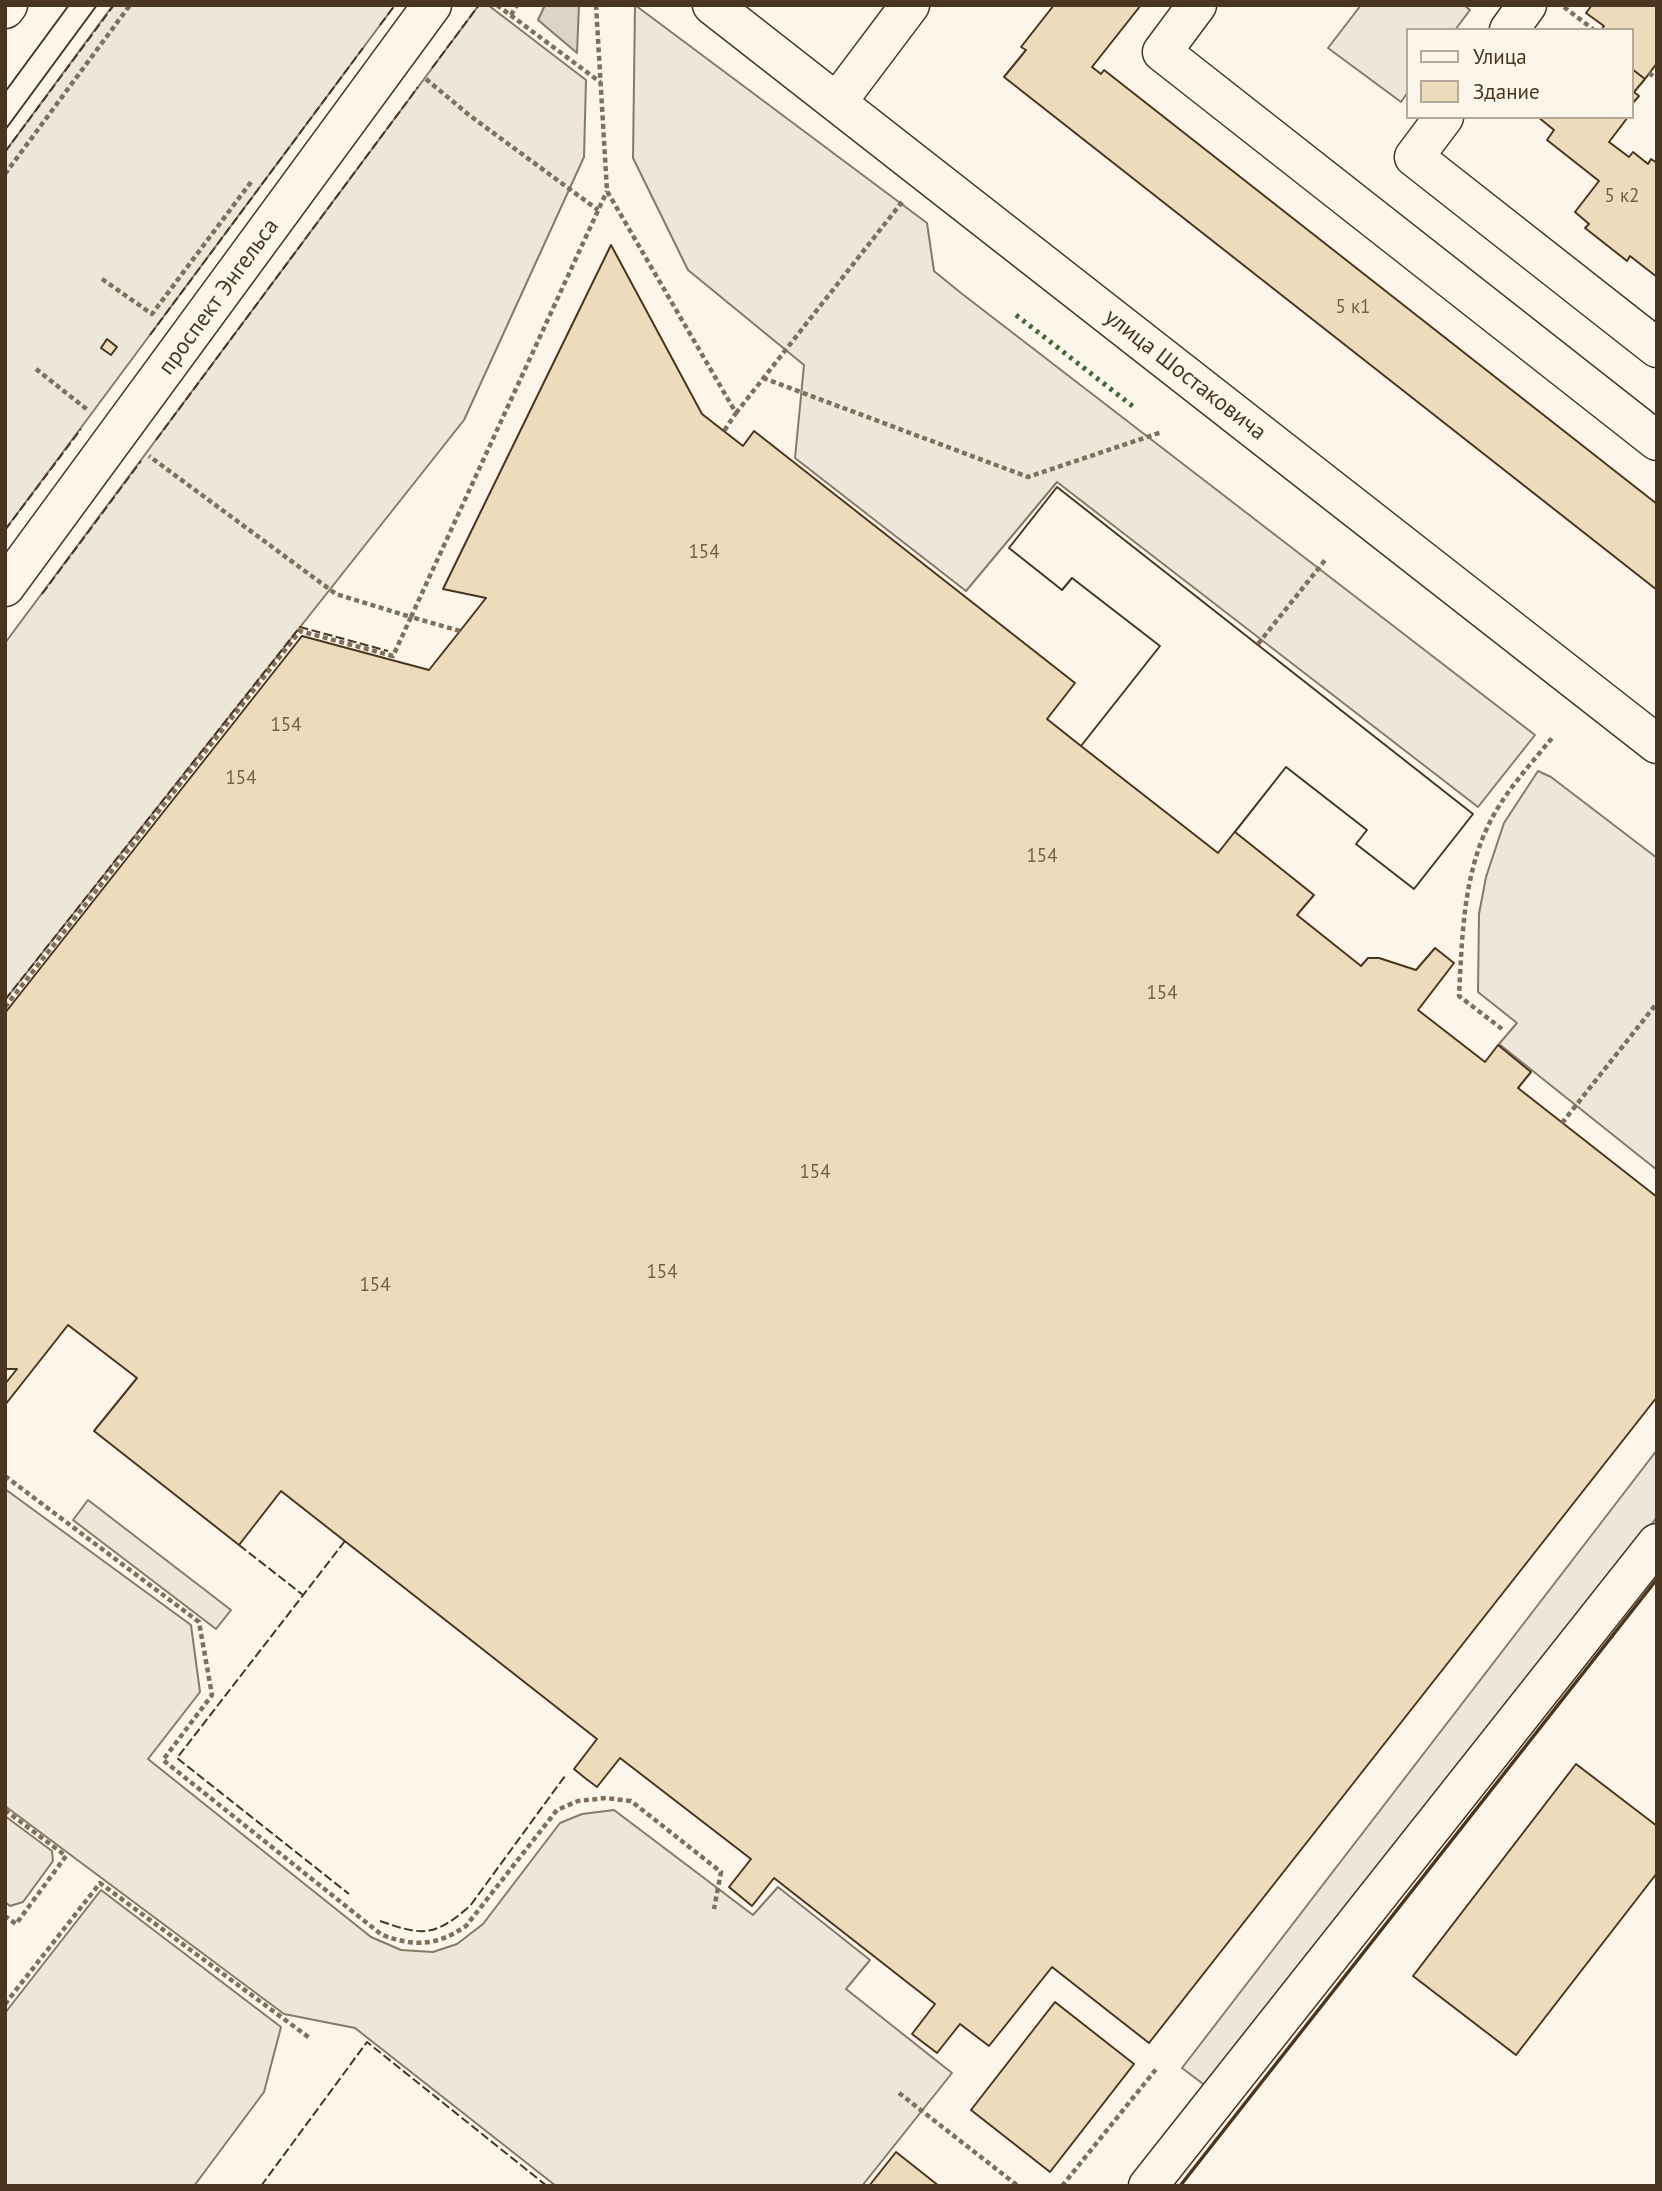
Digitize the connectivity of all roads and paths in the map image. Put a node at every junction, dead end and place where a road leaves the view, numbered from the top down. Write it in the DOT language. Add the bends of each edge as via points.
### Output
graph roads {
  1 [pos="130,5"];
  2 [pos="432,5"];
  3 [pos="498,5"];
  4 [pos="517,5"];
  5 [pos="596,5"];
  6 [pos="712,5"];
  7 [pos="910,5"];
  8 [pos="1197,5"];
  9 [pos="1527,5"];
  10 [pos="1562,5"];
  11 [pos="511,15"];
  12 [pos="1510,28"];
  13 [pos="1591,28"];
  14 [pos="1649,73"];
  15 [pos="418,74"];
  16 [pos="1657,79"];
  17 [pos="601,83"];
  18 [pos="837,102"];
  19 [pos="1443,119"];
  20 [pos="5,173"];
  21 [pos="257,173"];
  22 [pos="607,191"];
  23 [pos="905,199"];
  24 [pos="598,210"];
  25 [pos="102,279"];
  26 [pos="1657,348"];
  27 [pos="36,369"];
  28 [pos="763,379"];
  29 [pos="93,413"];
  30 [pos="736,413"];
  31 [pos="724,431"];
  32 [pos="1162,432"];
  33 [pos="1657,441"];
  34 [pos="140,449"];
  35 [pos="1326,559"];
  36 [pos="5,587"];
  37 [pos="411,617"];
  38 [pos="460,631"];
  39 [pos="1258,644"];
  40 [pos="1552,738"];
  41 [pos="1657,744"];
  42 [pos="1657,1003"];
  43 [pos="5,1007"];
  44 [pos="1502,1029"];
  45 [pos="1562,1123"];
  46 [pos="5,1476"];
  47 [pos="1657,1543"];
  48 [pos="5,1810"];
  49 [pos="714,1909"];
  50 [pos="5,1916"];
  51 [pos="5,2004"];
  52 [pos="310,2039"];
  53 [pos="1157,2068"];
  54 [pos="899,2093"];
  55 [pos="1018,2186"];
  56 [pos="1062,2186"];
  57 [pos="1148,2186"];
  1 -- 20 [label="path"];
  2 -- 36 [label="street, проспект Энгельса"];
  3 -- 11 [label="path"];
  4 -- 11 [label="path"];
  5 -- 17 [label="path"];
  6 -- 18 [label="street, улица Шостаковича"];
  7 -- 18 [label="street"];
  8 -- 33 [label="street" via="1162,52"];
  9 -- 12 [label="street"];
  10 -- 13 [label="path"];
  11 -- 17 [label="path"];
  14 -- 16 [label="path"];
  15 -- 24 [label="path"];
  17 -- 22 [label="path"];
  18 -- 41 [label="street, улица Шостаковича"];
  19 -- 26 [label="street" via="1415,157"];
  21 -- 25 [label="path" via="152,314"];
  22 -- 24 [label="path"];
  22 -- 30 [label="path"];
  23 -- 28 [label="path"];
  24 -- 37 [label="path"];
  27 -- 29 [label="path"];
  28 -- 30 [label="path"];
  28 -- 32 [label="path" via="1028,477"];
  30 -- 31 [label="path"];
  34 -- 37 [label="path" via="336,594"];
  35 -- 39 [label="path"];
  37 -- 38 [label="path"];
  37 -- 43 [label="path" via="393,656 300,631"];
  40 -- 44 [label="path" via="1488,825 1472,872 1462,933 1459,996"];
  42 -- 45 [label="path"];
  46 -- 49 [label="path" via="199,1622 212,1695 163,1760 382,1935 404,1943 428,1943 450,1936 466,1926 557,1810 578,1801 606,1798 631,1801 721,1872"];
  47 -- 57 [label="street"];
  48 -- 50 [label="path" via="66,1856 16,1924"];
  51 -- 52 [label="path" via="100,1883"];
  53 -- 56 [label="path"];
  54 -- 55 [label="path"];
}
